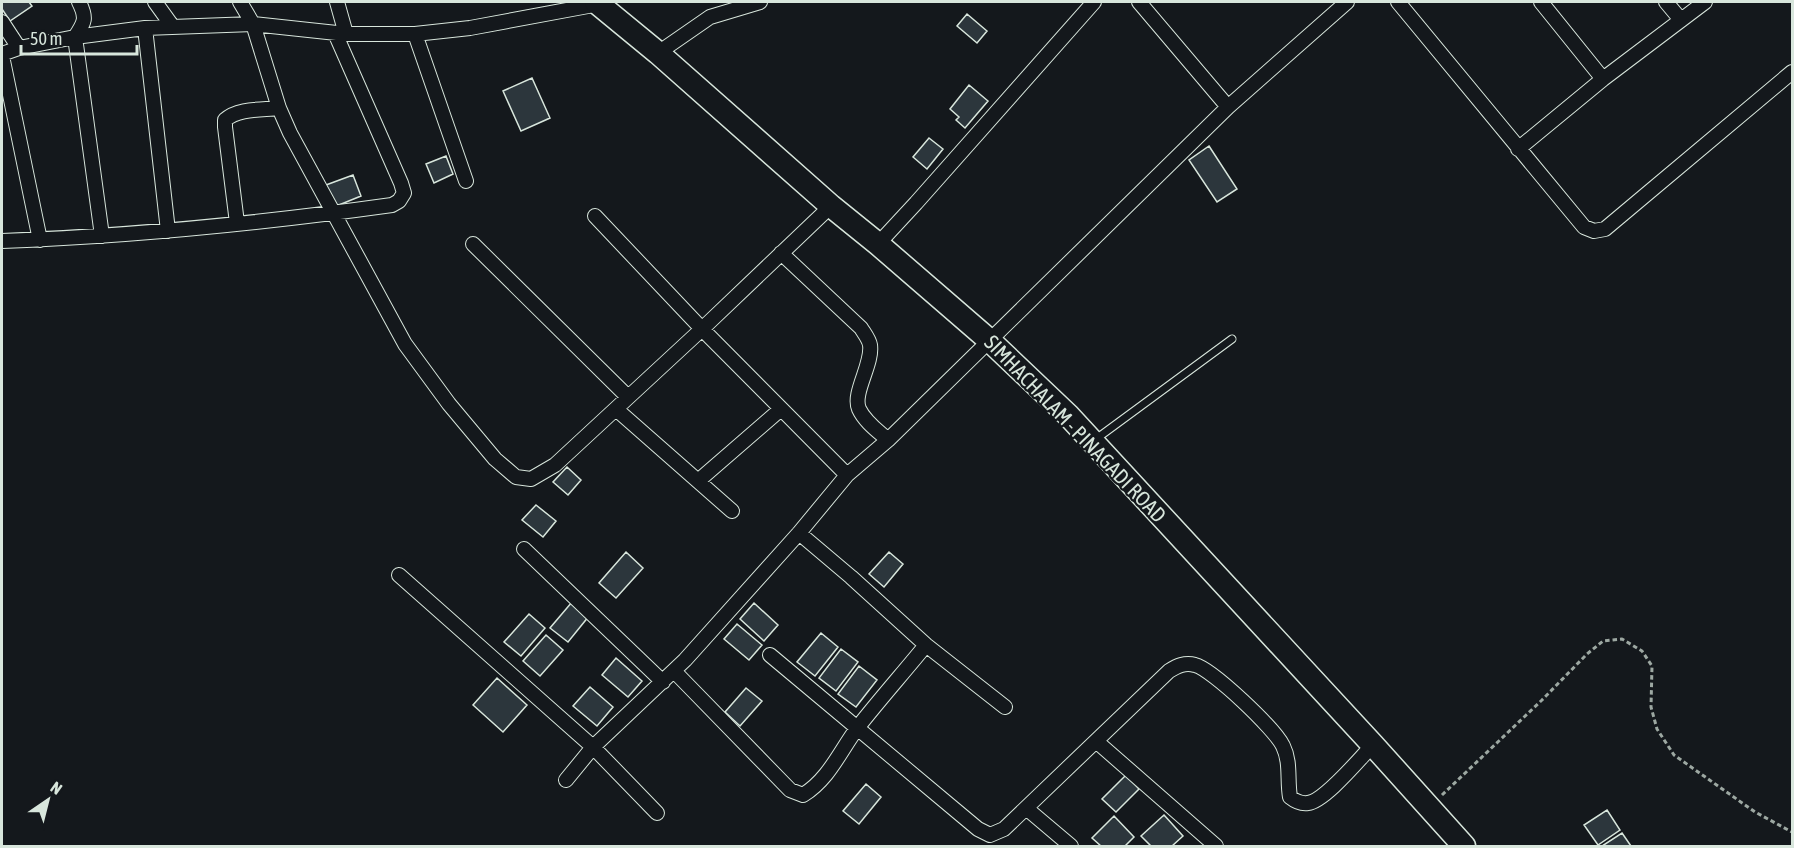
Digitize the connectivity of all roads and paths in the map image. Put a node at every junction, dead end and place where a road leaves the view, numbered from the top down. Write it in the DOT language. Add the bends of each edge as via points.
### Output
graph roads {
  1 [pos="79,2"];
  2 [pos="155,2"];
  3 [pos="240,2"];
  4 [pos="338,2"];
  5 [pos="760,2"];
  6 [pos="1095,2"];
  7 [pos="1139,2"];
  8 [pos="1347,2"];
  9 [pos="1398,2"];
  10 [pos="1541,2"];
  11 [pos="1666,2"];
  12 [pos="1705,2"];
  13 [pos="597,3"];
  14 [pos="1681,20"];
  15 [pos="2,22"];
  16 [pos="253,24"];
  17 [pos="173,27"];
  18 [pos="145,28"];
  19 [pos="341,34"];
  20 [pos="415,34"];
  21 [pos="75,37"];
  22 [pos="19,48"];
  23 [pos="658,53"];
  24 [pos="2,55"];
  25 [pos="1792,72"];
  26 [pos="1603,80"];
  27 [pos="1228,107"];
  28 [pos="279,108"];
  29 [pos="1518,149"];
  30 [pos="466,181"];
  31 [pos="831,206"];
  32 [pos="332,213"];
  33 [pos="595,216"];
  34 [pos="237,224"];
  35 [pos="168,231"];
  36 [pos="102,236"];
  37 [pos="40,240"];
  38 [pos="2,241"];
  39 [pos="473,244"];
  40 [pos="878,244"];
  41 [pos="781,254"];
  42 [pos="702,329"];
  43 [pos="1232,339"];
  44 [pos="989,340"];
  45 [pos="628,397"];
  46 [pos="616,409"];
  47 [pos="781,409"];
  48 [pos="888,440"];
  49 [pos="1093,441"];
  50 [pos="847,475"];
  51 [pos="698,482"];
  52 [pos="732,511"];
  53 [pos="799,533"];
  54 [pos="524,549"];
  55 [pos="399,575"];
  56 [pos="926,645"];
  57 [pos="770,655"];
  58 [pos="675,670"];
  59 [pos="663,682"];
  60 [pos="1005,707"];
  61 [pos="857,728"];
  62 [pos="1096,741"];
  63 [pos="1373,745"];
  64 [pos="593,747"];
  65 [pos="566,780"];
  66 [pos="1429,807"];
  67 [pos="1026,808"];
  68 [pos="657,813"];
  69 [pos="1792,832"];
  70 [pos="1071,846"];
  71 [pos="1216,846"];
  72 [pos="1464,846"];
  1 -- 21 [label="street" via="84,23"];
  2 -- 17 [label="street"];
  3 -- 16 [label="street"];
  4 -- 19 [label="street"];
  5 -- 23 [label="street" via="710,17"];
  6 -- 40 [label="street"];
  7 -- 27 [label="street"];
  8 -- 27 [label="street"];
  9 -- 29 [label="street"];
  10 -- 26 [label="street"];
  11 -- 14 [label="street"];
  12 -- 14 [label="street"];
  13 -- 20 [label="street" via="470,28"];
  13 -- 23 [label="main road, SIMHACHALAM - PINAGADI ROAD"];
  14 -- 26 [label="street"];
  15 -- 22 [label="street"];
  16 -- 17 [label="street"];
  16 -- 19 [label="street"];
  16 -- 28 [label="street"];
  17 -- 18 [label="street"];
  18 -- 21 [label="street"];
  18 -- 35 [label="street"];
  19 -- 20 [label="street"];
  19 -- 32 [label="street" via="404,193 392,205"];
  20 -- 30 [label="street"];
  21 -- 22 [label="street"];
  21 -- 36 [label="street"];
  22 -- 24 [label="street"];
  23 -- 31 [label="main road, SIMHACHALAM - PINAGADI ROAD"];
  24 -- 37 [label="street"];
  25 -- 29 [label="street" via="1605,228 1594,231 1584,227"];
  26 -- 29 [label="street"];
  27 -- 44 [label="street"];
  28 -- 32 [label="street"];
  28 -- 34 [label="street" via="241,112 225,120"];
  31 -- 40 [label="main road, SIMHACHALAM - PINAGADI ROAD"];
  31 -- 41 [label="street"];
  32 -- 34 [label="street"];
  32 -- 46 [label="street" via="405,344 449,404 495,459 516,477 531,479 555,465"];
  33 -- 42 [label="street"];
  34 -- 35 [label="street"];
  35 -- 36 [label="street"];
  36 -- 37 [label="street"];
  37 -- 38 [label="street"];
  39 -- 45 [label="street"];
  40 -- 44 [label="main road, SIMHACHALAM - PINAGADI ROAD"];
  41 -- 42 [label="street"];
  41 -- 48 [label="street" via="861,328 870,343 857,406"];
  42 -- 45 [label="street"];
  42 -- 47 [label="street"];
  43 -- 49 [label="lane"];
  44 -- 48 [label="street"];
  44 -- 49 [label="main road, SIMHACHALAM - PINAGADI ROAD"];
  45 -- 46 [label="street"];
  46 -- 51 [label="street"];
  47 -- 50 [label="street"];
  47 -- 51 [label="street"];
  48 -- 50 [label="street"];
  49 -- 63 [label="main road, SIMHACHALAM - PINAGADI ROAD"];
  50 -- 53 [label="street"];
  51 -- 52 [label="street"];
  53 -- 56 [label="street"];
  53 -- 58 [label="street"];
  54 -- 59 [label="street"];
  55 -- 64 [label="street"];
  56 -- 60 [label="street"];
  56 -- 61 [label="street"];
  57 -- 61 [label="street"];
  58 -- 59 [label="street"];
  58 -- 61 [label="street" via="790,790 803,795 824,778"];
  59 -- 64 [label="street"];
  61 -- 67 [label="street" via="978,830 990,835 1004,829"];
  62 -- 63 [label="street" via="1169,672 1186,663 1205,669 1273,732 1283,746 1290,797 1296,801 1318,800"];
  62 -- 67 [label="street"];
  62 -- 71 [label="street"];
  63 -- 66 [label="main road, SIMHACHALAM - PINAGADI ROAD"];
  64 -- 65 [label="street"];
  64 -- 68 [label="street"];
  66 -- 69 [label="path" via="1587,654 1603,641 1622,639 1642,651 1652,666 1651,707 1657,729 1674,755 1755,812"];
  66 -- 72 [label="main road, SIMHACHALAM - PINAGADI ROAD"];
  67 -- 70 [label="street"];
}
